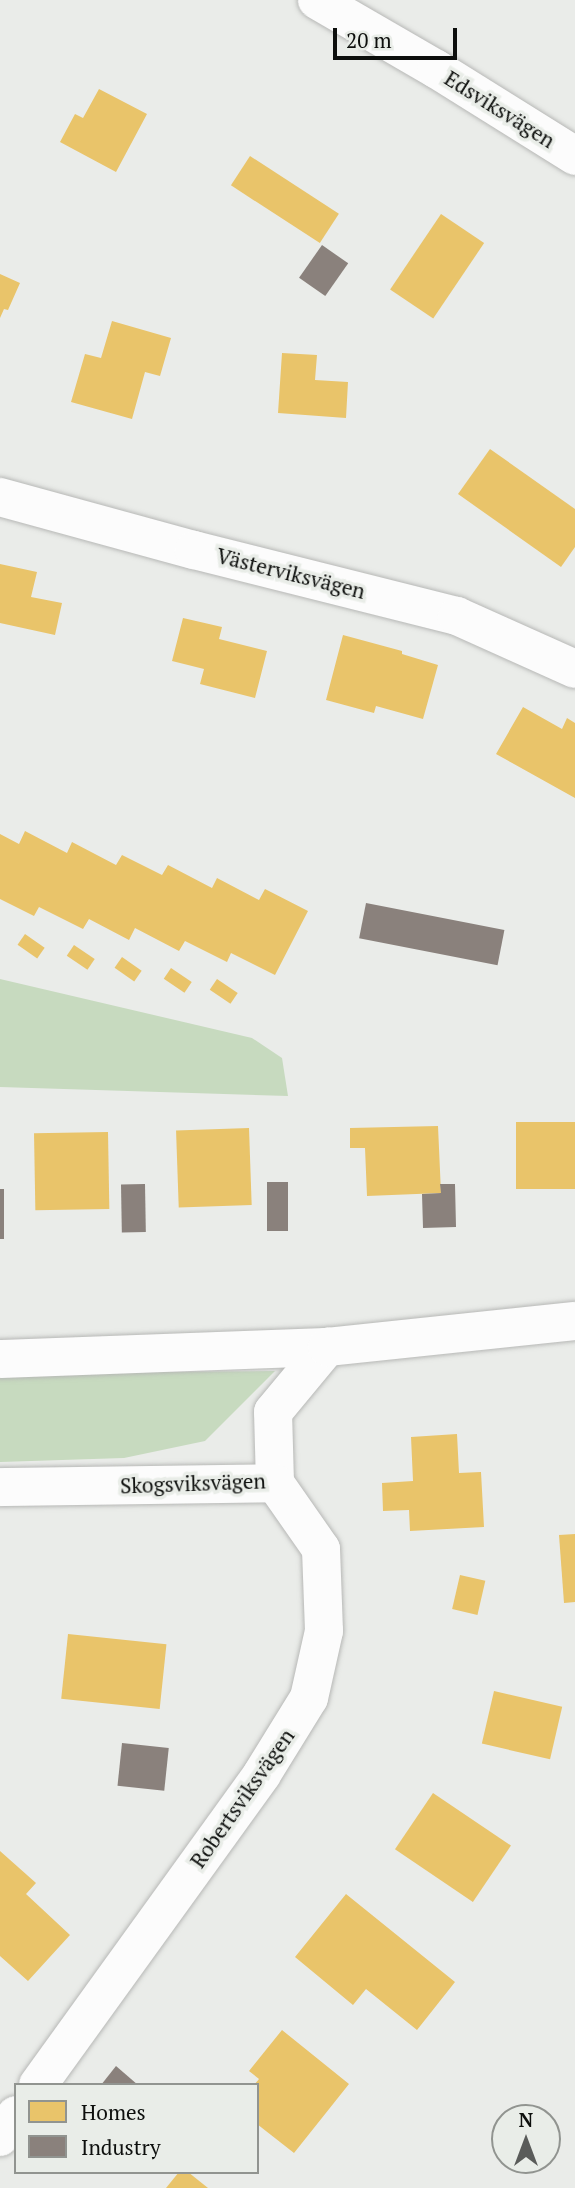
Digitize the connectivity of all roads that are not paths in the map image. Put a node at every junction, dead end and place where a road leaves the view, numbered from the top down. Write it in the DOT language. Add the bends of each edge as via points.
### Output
graph roads {
  1 [pos="317,0"];
  2 [pos="575,156"];
  3 [pos="0,497"];
  4 [pos="575,669"];
  5 [pos="575,1321"];
  6 [pos="327,1346"];
  7 [pos="0,1359"];
  8 [pos="275,1483"];
  9 [pos="0,1487"];
  10 [pos="38,2083"];
  11 [pos="14,2118"];
  12 [pos="0,2137"];
  1 -- 2 [label="street, Edsviksvägen"];
  3 -- 4 [label="street, Västerviksvägen" via="457,616"];
  5 -- 6 [label="street"];
  6 -- 7 [label="street"];
  6 -- 8 [label="street, Skogsviksvägen" via="273,1412"];
  8 -- 9 [label="street, Skogsviksvägen"];
  8 -- 10 [label="street, Robertsviksvägen" via="321,1549 324,1631 310,1698 262,1774"];
  11 -- 12 [label="street"];
}
